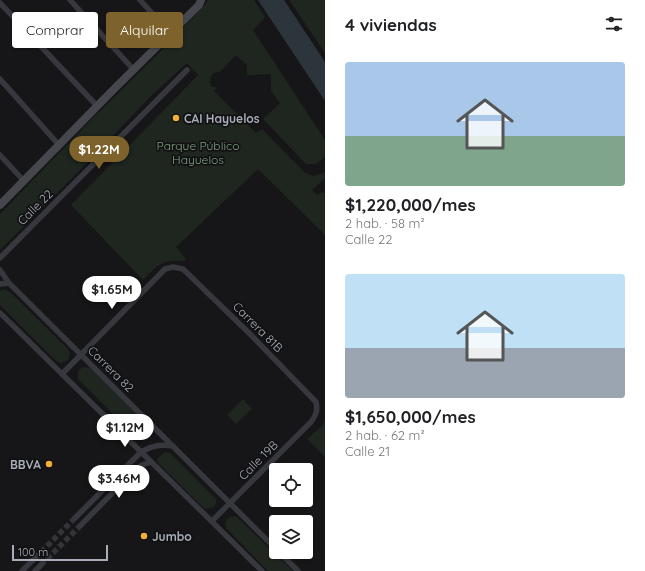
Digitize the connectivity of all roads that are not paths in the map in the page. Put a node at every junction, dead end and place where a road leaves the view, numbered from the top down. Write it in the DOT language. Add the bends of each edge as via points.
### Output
graph roads {
  1 [pos="70,0"];
  2 [pos="140,0"];
  3 [pos="200,2"];
  4 [pos="0,3"];
  5 [pos="151,12"];
  6 [pos="183,20"];
  7 [pos="155,48"];
  8 [pos="133,69"];
  9 [pos="187,70"];
  10 [pos="0,79"];
  11 [pos="97,106"];
  12 [pos="59,144"];
  13 [pos="0,155"];
  14 [pos="24,181"];
  15 [pos="0,206"];
  16 [pos="0,258"];
  17 [pos="0,270"];
  18 [pos="9,283"];
  19 [pos="0,284"];
  20 [pos="0,313"];
  21 [pos="81,355"];
  22 [pos="62,374"];
  23 [pos="317,412"];
  24 [pos="173,446"];
  25 [pos="141,452"];
  26 [pos="151,462"];
  27 [pos="230,503"];
  28 [pos="75,518"];
  29 [pos="212,521"];
  30 [pos="81,525"];
  31 [pos="269,542"];
  32 [pos="35,558"];
  33 [pos="286,559"];
  34 [pos="41,565"];
  35 [pos="22,571"];
  36 [pos="35,571"];
  37 [pos="262,571"];
  38 [pos="298,571"];
  1 -- 8 [label="street"];
  2 -- 5 [label="street"];
  3 -- 6 [label="street"];
  4 -- 11 [label="street"];
  7 -- 8 [label="street"];
  8 -- 11 [label="street"];
  9 -- 16 [label="street, Calle 22"];
  10 -- 12 [label="street"];
  11 -- 12 [label="street"];
  12 -- 14 [label="street"];
  13 -- 14 [label="street"];
  14 -- 15 [label="street"];
  17 -- 18 [label="street, Carrera 82"];
  18 -- 19 [label="street"];
  18 -- 21 [label="street, Carrera 82"];
  20 -- 22 [label="street"];
  21 -- 22 [label="street"];
  21 -- 23 [label="street, Carrera 81B" via="165,269 183,269 316,402"];
  21 -- 24 [label="street, Carrera 82"];
  22 -- 25 [label="street"];
  23 -- 27 [label="street, Calle 19B" via="311,422"];
  24 -- 25 [label="street" via="151,446"];
  24 -- 27 [label="street, Carrera 82"];
  25 -- 26 [label="street"];
  25 -- 28 [label="street"];
  26 -- 29 [label="street"];
  26 -- 30 [label="street" via="135,470"];
  27 -- 29 [label="street, Calle 19B"];
  27 -- 31 [label="street, Carrera 82"];
  29 -- 37 [label="street"];
  32 -- 35 [label="street"];
  33 -- 38 [label="street"];
  34 -- 36 [label="street"];
}
